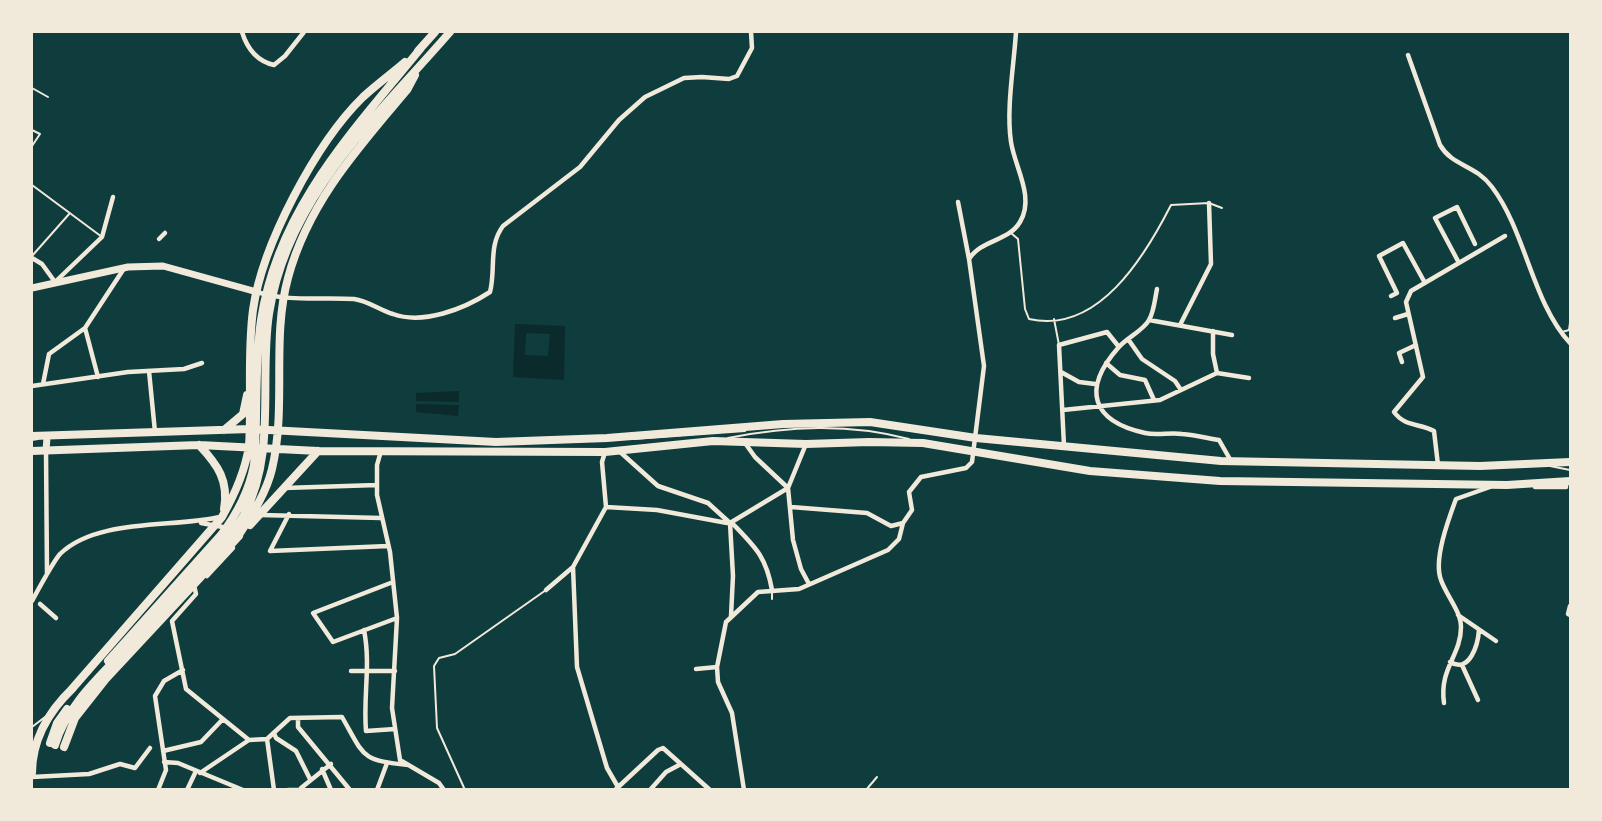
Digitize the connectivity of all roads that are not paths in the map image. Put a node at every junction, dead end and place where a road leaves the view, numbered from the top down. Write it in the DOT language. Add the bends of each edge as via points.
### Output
graph roads {
  1 [pos="242,32"];
  2 [pos="304,32"];
  3 [pos="435,32"];
  4 [pos="450,32"];
  5 [pos="751,32"];
  6 [pos="1016,32"];
  7 [pos="421,48"];
  8 [pos="1408,55"];
  9 [pos="421,64"];
  10 [pos="32,88"];
  11 [pos="48,97"];
  12 [pos="32,130"];
  13 [pos="32,146"];
  14 [pos="32,185"];
  15 [pos="113,196"];
  16 [pos="958,201"];
  17 [pos="1209,203"];
  18 [pos="1222,208"];
  19 [pos="70,213"];
  20 [pos="292,231"];
  21 [pos="165,233"];
  22 [pos="1011,233"];
  23 [pos="1505,236"];
  24 [pos="102,237"];
  25 [pos="159,239"];
  26 [pos="1476,244"];
  27 [pos="32,257"];
  28 [pos="969,259"];
  29 [pos="1459,263"];
  30 [pos="125,267"];
  31 [pos="1425,283"];
  32 [pos="53,284"];
  33 [pos="32,288"];
  34 [pos="1157,289"];
  35 [pos="257,292"];
  36 [pos="1390,296"];
  37 [pos="284,298"];
  38 [pos="1408,314"];
  39 [pos="1395,318"];
  40 [pos="1054,319"];
  41 [pos="1149,320"];
  42 [pos="1570,323"];
  43 [pos="1180,325"];
  44 [pos="85,328"];
  45 [pos="1213,331"];
  46 [pos="1562,332"];
  47 [pos="1232,335"];
  48 [pos="1128,339"];
  49 [pos="1570,343"];
  50 [pos="1059,345"];
  51 [pos="1416,345"];
  52 [pos="1119,346"];
  53 [pos="1402,362"];
  54 [pos="202,363"];
  55 [pos="1106,363"];
  56 [pos="149,371"];
  57 [pos="1061,372"];
  58 [pos="1217,373"];
  59 [pos="98,377"];
  60 [pos="249,378"];
  61 [pos="1249,378"];
  62 [pos="43,384"];
  63 [pos="1095,384"];
  64 [pos="32,386"];
  65 [pos="278,390"];
  66 [pos="1181,390"];
  67 [pos="1154,400"];
  68 [pos="1101,407"];
  69 [pos="1063,410"];
  70 [pos="279,416"];
  71 [pos="250,429"];
  72 [pos="224,430"];
  73 [pos="278,431"];
  74 [pos="155,432"];
  75 [pos="297,432"];
  76 [pos="32,436"];
  77 [pos="46,436"];
  78 [pos="607,438"];
  79 [pos="976,438"];
  80 [pos="32,441"];
  81 [pos="713,441"];
  82 [pos="745,443"];
  83 [pos="923,443"];
  84 [pos="806,444"];
  85 [pos="199,445"];
  86 [pos="249,446"];
  87 [pos="1064,446"];
  88 [pos="276,448"];
  89 [pos="32,451"];
  90 [pos="46,451"];
  91 [pos="318,451"];
  92 [pos="381,451"];
  93 [pos="619,451"];
  94 [pos="605,452"];
  95 [pos="974,453"];
  96 [pos="1231,462"];
  97 [pos="1570,462"];
  98 [pos="1534,464"];
  99 [pos="1438,465"];
  100 [pos="1570,470"];
  101 [pos="1568,481"];
  102 [pos="377,485"];
  103 [pos="238,487"];
  104 [pos="284,488"];
  105 [pos="788,488"];
  106 [pos="259,501"];
  107 [pos="606,507"];
  108 [pos="791,507"];
  109 [pos="289,514"];
  110 [pos="260,515"];
  111 [pos="222,517"];
  112 [pos="381,518"];
  113 [pos="198,522"];
  114 [pos="731,523"];
  115 [pos="903,523"];
  116 [pos="214,525"];
  117 [pos="236,537"];
  118 [pos="388,546"];
  119 [pos="233,548"];
  120 [pos="573,567"];
  121 [pos="191,573"];
  122 [pos="47,579"];
  123 [pos="393,582"];
  124 [pos="809,584"];
  125 [pos="194,587"];
  126 [pos="546,590"];
  127 [pos="772,590"];
  128 [pos="772,599"];
  129 [pos="32,601"];
  130 [pos="40,604"];
  131 [pos="1570,606"];
  132 [pos="1458,615"];
  133 [pos="1570,615"];
  134 [pos="731,616"];
  135 [pos="56,618"];
  136 [pos="397,618"];
  137 [pos="364,630"];
  138 [pos="1479,630"];
  139 [pos="1496,641"];
  140 [pos="130,645"];
  141 [pos="120,647"];
  142 [pos="1450,662"];
  143 [pos="1462,665"];
  144 [pos="717,667"];
  145 [pos="696,669"];
  146 [pos="183,670"];
  147 [pos="351,671"];
  148 [pos="368,671"];
  149 [pos="395,671"];
  150 [pos="103,682"];
  151 [pos="71,690"];
  152 [pos="1478,700"];
  153 [pos="1444,703"];
  154 [pos="50,715"];
  155 [pos="298,718"];
  156 [pos="224,719"];
  157 [pos="32,727"];
  158 [pos="395,729"];
  159 [pos="274,733"];
  160 [pos="267,739"];
  161 [pos="249,740"];
  162 [pos="64,747"];
  163 [pos="150,748"];
  164 [pos="163,751"];
  165 [pos="164,762"];
  166 [pos="387,763"];
  167 [pos="331,764"];
  168 [pos="681,764"];
  169 [pos="408,765"];
  170 [pos="322,769"];
  171 [pos="198,772"];
  172 [pos="32,775"];
  173 [pos="877,777"];
  174 [pos="310,779"];
  175 [pos="617,788"];
  176 [pos="158,789"];
  177 [pos="187,789"];
  178 [pos="243,789"];
  179 [pos="274,789"];
  180 [pos="288,789"];
  181 [pos="301,789"];
  182 [pos="331,789"];
  183 [pos="350,789"];
  184 [pos="377,789"];
  185 [pos="444,789"];
  186 [pos="465,789"];
  187 [pos="650,789"];
  188 [pos="710,789"];
  189 [pos="744,789"];
  190 [pos="866,789"];
  1 -- 2 [label="street" via="254,54 274,65"];
  3 -- 7 [label="main road"];
  4 -- 9 [label="main road"];
  5 -- 37 [label="street" via="752,48 736,76 684,78 645,97 619,120 580,167 503,226 495,237 490,292 473,303 407,318 360,300"];
  6 -- 22 [label="street" via="1010,133 1022,177 1025,207 1022,220"];
  7 -- 20 [label="main road" via="316,179"];
  7 -- 35 [label="main road" via="362,98 342,121 297,191 275,235"];
  8 -- 46 [label="street" via="1440,145 1448,158 1474,169 1492,187"];
  9 -- 20 [label="main road" via="335,164"];
  9 -- 37 [label="main road" via="407,90 354,152 314,211 299,244"];
  10 -- 11 [label="lane"];
  12 -- 13 [label="lane" via="40,134"];
  14 -- 19 [label="lane"];
  15 -- 24 [label="street"];
  16 -- 28 [label="street"];
  17 -- 18 [label="lane"];
  17 -- 40 [label="lane" via="1171,205 1151,244 1110,294 1088,309"];
  17 -- 43 [label="street" via="1211,264"];
  19 -- 24 [label="lane"];
  19 -- 27 [label="lane"];
  20 -- 121 [label="main road" via="269,310 263,449 257,480 240,520"];
  21 -- 25 [label="street"];
  22 -- 28 [label="street" via="980,246"];
  22 -- 40 [label="lane" via="1018,239 1024,309 1029,319"];
  23 -- 29 [label="street"];
  24 -- 32 [label="street"];
  26 -- 29 [label="street" via="1457,207 1435,218"];
  27 -- 32 [label="street" via="42,264"];
  28 -- 79 [label="street" via="984,366"];
  29 -- 31 [label="street"];
  30 -- 32 [label="main road"];
  30 -- 35 [label="main road" via="164,267"];
  30 -- 44 [label="street"];
  31 -- 36 [label="street" via="1403,243 1378,256 1397,293"];
  31 -- 38 [label="street" via="1411,291 1406,302"];
  32 -- 33 [label="main road"];
  34 -- 41 [label="street"];
  35 -- 37 [label="street"];
  35 -- 60 [label="main road"];
  37 -- 65 [label="main road"];
  38 -- 39 [label="street"];
  38 -- 51 [label="street"];
  40 -- 50 [label="lane"];
  41 -- 43 [label="street"];
  41 -- 48 [label="street"];
  42 -- 46 [label="lane" via="1569,330"];
  43 -- 45 [label="street"];
  44 -- 59 [label="street"];
  44 -- 62 [label="street" via="50,354"];
  45 -- 47 [label="street"];
  45 -- 58 [label="street"];
  46 -- 49 [label="street"];
  48 -- 52 [label="street"];
  48 -- 66 [label="street" via="1142,359 1175,381"];
  50 -- 52 [label="street" via="1107,332"];
  50 -- 57 [label="street"];
  51 -- 53 [label="street" via="1399,353"];
  51 -- 99 [label="street" via="1423,377 1394,412 1407,424 1434,431"];
  52 -- 55 [label="street"];
  54 -- 56 [label="street" via="184,369"];
  55 -- 63 [label="street"];
  55 -- 67 [label="street" via="1120,375 1145,380"];
  56 -- 59 [label="street"];
  56 -- 74 [label="street"];
  57 -- 63 [label="street" via="1079,382"];
  57 -- 69 [label="street"];
  58 -- 61 [label="street"];
  58 -- 66 [label="street"];
  59 -- 62 [label="street"];
  60 -- 65 [label="main road" via="255,387 266,392"];
  60 -- 71 [label="main road"];
  60 -- 72 [label="main road" via="243,414"];
  62 -- 64 [label="street"];
  63 -- 68 [label="street"];
  65 -- 70 [label="main road"];
  66 -- 67 [label="street"];
  67 -- 68 [label="street"];
  68 -- 69 [label="street"];
  68 -- 96 [label="street" via="1121,426 1148,434 1182,433 1219,440"];
  69 -- 87 [label="street"];
  70 -- 73 [label="main road"];
  70 -- 75 [label="main road" via="287,430"];
  71 -- 72 [label="main road"];
  71 -- 73 [label="main road"];
  71 -- 86 [label="main road"];
  72 -- 74 [label="main road"];
  73 -- 75 [label="main road"];
  73 -- 88 [label="main road"];
  74 -- 77 [label="main road"];
  75 -- 78 [label="main road" via="496,442"];
  76 -- 77 [label="main road"];
  77 -- 80 [label="lane"];
  77 -- 90 [label="main road"];
  78 -- 79 [label="main road" via="783,424 870,422"];
  78 -- 94 [label="main road"];
  79 -- 87 [label="main road"];
  79 -- 95 [label="street"];
  81 -- 82 [label="main road"];
  81 -- 83 [label="lane" via="784,428 838,427"];
  81 -- 93 [label="main road"];
  82 -- 84 [label="main road"];
  82 -- 105 [label="street" via="754,457"];
  83 -- 84 [label="main road"];
  83 -- 95 [label="main road"];
  84 -- 105 [label="street"];
  85 -- 86 [label="main road"];
  85 -- 90 [label="main road"];
  85 -- 111 [label="main road" via="216,463 225,482"];
  86 -- 88 [label="main road"];
  86 -- 103 [label="main road"];
  87 -- 96 [label="main road"];
  88 -- 91 [label="main road"];
  88 -- 106 [label="main road" via="272,471"];
  89 -- 90 [label="main road"];
  90 -- 122 [label="street"];
  91 -- 92 [label="main road"];
  91 -- 104 [label="main road"];
  92 -- 94 [label="main road"];
  92 -- 102 [label="street"];
  93 -- 94 [label="main road"];
  93 -- 114 [label="street" via="658,486 708,502"];
  94 -- 107 [label="street" via="602,462"];
  95 -- 101 [label="main road" via="1090,471 1220,481"];
  95 -- 115 [label="street" via="966,468 921,477 909,492 912,510"];
  96 -- 99 [label="main road"];
  97 -- 98 [label="main road"];
  98 -- 99 [label="main road"];
  98 -- 100 [label="lane"];
  101 -- 132 [label="street" via="1566,487 1491,487 1456,499 1439,561 1440,579"];
  102 -- 104 [label="street"];
  102 -- 112 [label="street"];
  103 -- 106 [label="main road" via="242,482 253,481 260,493"];
  103 -- 111 [label="main road"];
  104 -- 110 [label="main road"];
  105 -- 108 [label="street"];
  105 -- 114 [label="street"];
  106 -- 117 [label="main road"];
  107 -- 114 [label="street" via="657,510"];
  107 -- 120 [label="street"];
  108 -- 115 [label="street" via="867,513 891,526"];
  108 -- 124 [label="street" via="793,540"];
  109 -- 110 [label="street"];
  109 -- 112 [label="street"];
  109 -- 118 [label="street" via="270,551"];
  110 -- 117 [label="main road"];
  111 -- 113 [label="street"];
  111 -- 116 [label="main road"];
  112 -- 118 [label="street"];
  113 -- 116 [label="street"];
  113 -- 122 [label="street" via="89,536 55,560"];
  114 -- 127 [label="street" via="757,547"];
  114 -- 134 [label="street"];
  115 -- 124 [label="street" via="899,539 888,550"];
  116 -- 117 [label="street" via="228,528"];
  116 -- 151 [label="main road"];
  117 -- 125 [label="main road"];
  118 -- 123 [label="street"];
  119 -- 125 [label="street"];
  120 -- 126 [label="street"];
  120 -- 175 [label="street" via="577,667"];
  121 -- 140 [label="main road"];
  121 -- 141 [label="main road"];
  122 -- 129 [label="street"];
  123 -- 136 [label="street"];
  123 -- 137 [label="street" via="313,613 333,642"];
  124 -- 127 [label="street" via="800,589"];
  125 -- 146 [label="street" via="196,594 191,602 172,621"];
  125 -- 150 [label="main road"];
  126 -- 186 [label="lane" via="455,654 439,658 434,666 437,728"];
  127 -- 128 [label="lane"];
  127 -- 134 [label="street" via="758,592"];
  130 -- 135 [label="street"];
  131 -- 133 [label="street"];
  132 -- 138 [label="street"];
  132 -- 142 [label="street" via="1462,624 1460,642"];
  134 -- 144 [label="street" via="726,622"];
  136 -- 137 [label="street"];
  136 -- 149 [label="street"];
  137 -- 148 [label="street"];
  138 -- 139 [label="street"];
  138 -- 143 [label="street" via="1478,646"];
  140 -- 141 [label="main road" via="73,707 52,744 61,716"];
  140 -- 150 [label="main road"];
  141 -- 151 [label="main road"];
  142 -- 143 [label="street"];
  142 -- 153 [label="street" via="1443,680"];
  143 -- 152 [label="street"];
  144 -- 145 [label="street"];
  144 -- 189 [label="street" via="718,682 732,713"];
  146 -- 156 [label="street" via="186,689"];
  146 -- 164 [label="street" via="165,681 155,696"];
  147 -- 148 [label="street"];
  148 -- 149 [label="street"];
  148 -- 158 [label="street" via="366,731"];
  149 -- 158 [label="street"];
  150 -- 162 [label="main road" via="75,718"];
  151 -- 154 [label="main road"];
  154 -- 157 [label="lane"];
  154 -- 172 [label="main road" via="33,749"];
  155 -- 159 [label="street" via="290,718"];
  155 -- 166 [label="street" via="342,717 365,756"];
  155 -- 167 [label="street" via="298,727"];
  156 -- 161 [label="street"];
  156 -- 164 [label="street" via="201,742"];
  158 -- 169 [label="street" via="400,760"];
  159 -- 160 [label="street"];
  159 -- 174 [label="street" via="296,752"];
  160 -- 161 [label="street"];
  160 -- 179 [label="street"];
  161 -- 171 [label="street"];
  163 -- 172 [label="street" via="135,768 120,764 89,774"];
  164 -- 165 [label="street"];
  165 -- 171 [label="street"];
  165 -- 176 [label="street" via="166,770"];
  166 -- 169 [label="street"];
  166 -- 184 [label="street"];
  167 -- 170 [label="street"];
  167 -- 183 [label="street"];
  168 -- 175 [label="street" via="663,748"];
  168 -- 187 [label="street" via="666,772"];
  168 -- 188 [label="street"];
  169 -- 185 [label="street"];
  170 -- 174 [label="street"];
  170 -- 182 [label="street"];
  171 -- 177 [label="street"];
  171 -- 178 [label="street"];
  173 -- 190 [label="lane"];
  174 -- 181 [label="street"];
  180 -- 181 [label="street"];
}
